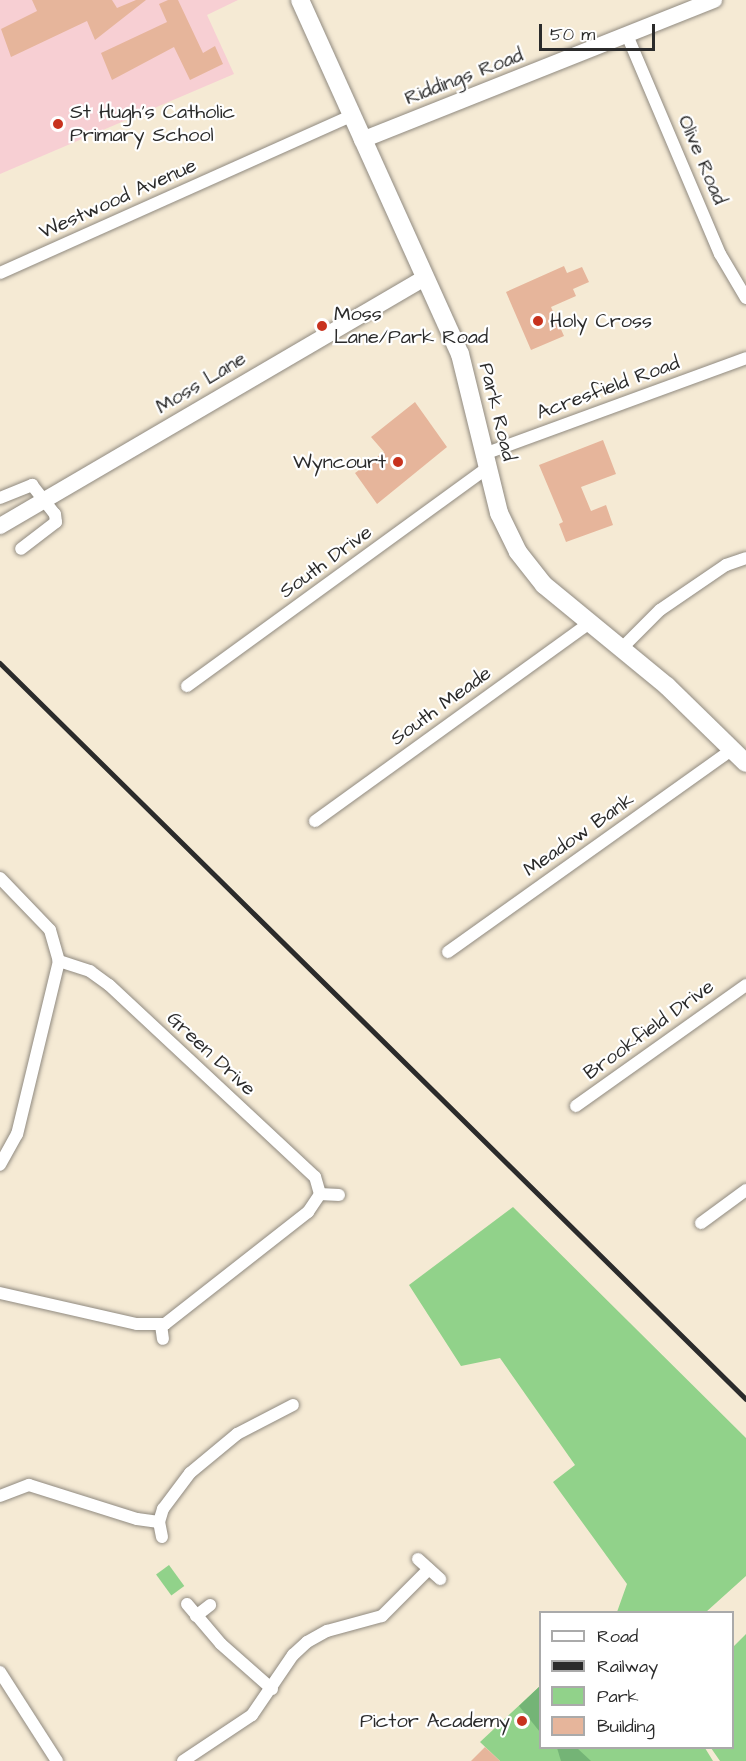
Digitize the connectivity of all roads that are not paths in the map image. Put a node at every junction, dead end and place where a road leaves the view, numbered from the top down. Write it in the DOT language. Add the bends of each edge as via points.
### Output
graph roads {
  1 [pos="300,0"];
  2 [pos="714,0"];
  3 [pos="627,35"];
  4 [pos="351,116"];
  5 [pos="362,140"];
  6 [pos="0,273"];
  7 [pos="423,279"];
  8 [pos="746,298"];
  9 [pos="746,358"];
  10 [pos="486,461"];
  11 [pos="0,498"];
  12 [pos="46,499"];
  13 [pos="0,526"];
  14 [pos="21,549"];
  15 [pos="746,558"];
  16 [pos="590,623"];
  17 [pos="621,649"];
  18 [pos="187,686"];
  19 [pos="740,756"];
  20 [pos="315,821"];
  21 [pos="0,878"];
  22 [pos="448,952"];
  23 [pos="59,961"];
  24 [pos="746,985"];
  25 [pos="576,1107"];
  26 [pos="0,1165"];
  27 [pos="746,1190"];
  28 [pos="320,1194"];
  29 [pos="339,1195"];
  30 [pos="701,1223"];
  31 [pos="0,1293"];
  32 [pos="161,1325"];
  33 [pos="163,1339"];
  34 [pos="293,1405"];
  35 [pos="0,1496"];
  36 [pos="159,1522"];
  37 [pos="162,1537"];
  38 [pos="418,1559"];
  39 [pos="429,1569"];
  40 [pos="440,1579"];
  41 [pos="187,1604"];
  42 [pos="210,1605"];
  43 [pos="196,1616"];
  44 [pos="0,1672"];
  45 [pos="272,1689"];
  46 [pos="57,1761"];
  47 [pos="183,1761"];
  1 -- 4 [label="main road, Park Road"];
  2 -- 3 [label="street, Riddings Road"];
  3 -- 5 [label="street, Riddings Road"];
  3 -- 8 [label="street, Olive Road" via="720,254"];
  4 -- 5 [label="main road, Park Road"];
  4 -- 6 [label="street, Westwood Avenue"];
  5 -- 7 [label="main road, Park Road"];
  7 -- 10 [label="main road, Park Road" via="460,354"];
  7 -- 12 [label="street, Moss Lane"];
  9 -- 10 [label="street, Acresfield Road"];
  10 -- 16 [label="main road, Park Road" via="499,513 518,552 544,585"];
  10 -- 18 [label="street, South Drive"];
  11 -- 12 [label="street" via="29,485 38,488"];
  12 -- 13 [label="street, Moss Lane"];
  12 -- 14 [label="street" via="56,522"];
  15 -- 17 [label="street" via="726,565 660,610"];
  16 -- 17 [label="main road, Park Road"];
  16 -- 20 [label="street, South Meade"];
  17 -- 19 [label="main road, Park Road"];
  19 -- 22 [label="street, Meadow Bank"];
  21 -- 23 [label="street" via="50,930"];
  23 -- 26 [label="street" via="17,1134"];
  23 -- 28 [label="street, Green Drive" via="90,971 110,985 315,1177"];
  24 -- 25 [label="street, Brookfield Drive"];
  27 -- 30 [label="street"];
  28 -- 29 [label="street"];
  28 -- 32 [label="street" via="308,1212 178,1317"];
  31 -- 32 [label="street" via="137,1324"];
  32 -- 33 [label="street"];
  34 -- 36 [label="street" via="247,1427 205,1459 170,1498"];
  35 -- 36 [label="street" via="28,1485"];
  36 -- 37 [label="street"];
  38 -- 39 [label="street"];
  39 -- 40 [label="street"];
  39 -- 45 [label="street" via="382,1616 327,1631 307,1642 293,1655"];
  41 -- 43 [label="street"];
  42 -- 43 [label="street"];
  43 -- 45 [label="street" via="220,1644"];
  44 -- 46 [label="street"];
  45 -- 47 [label="street" via="245,1722"];
}
